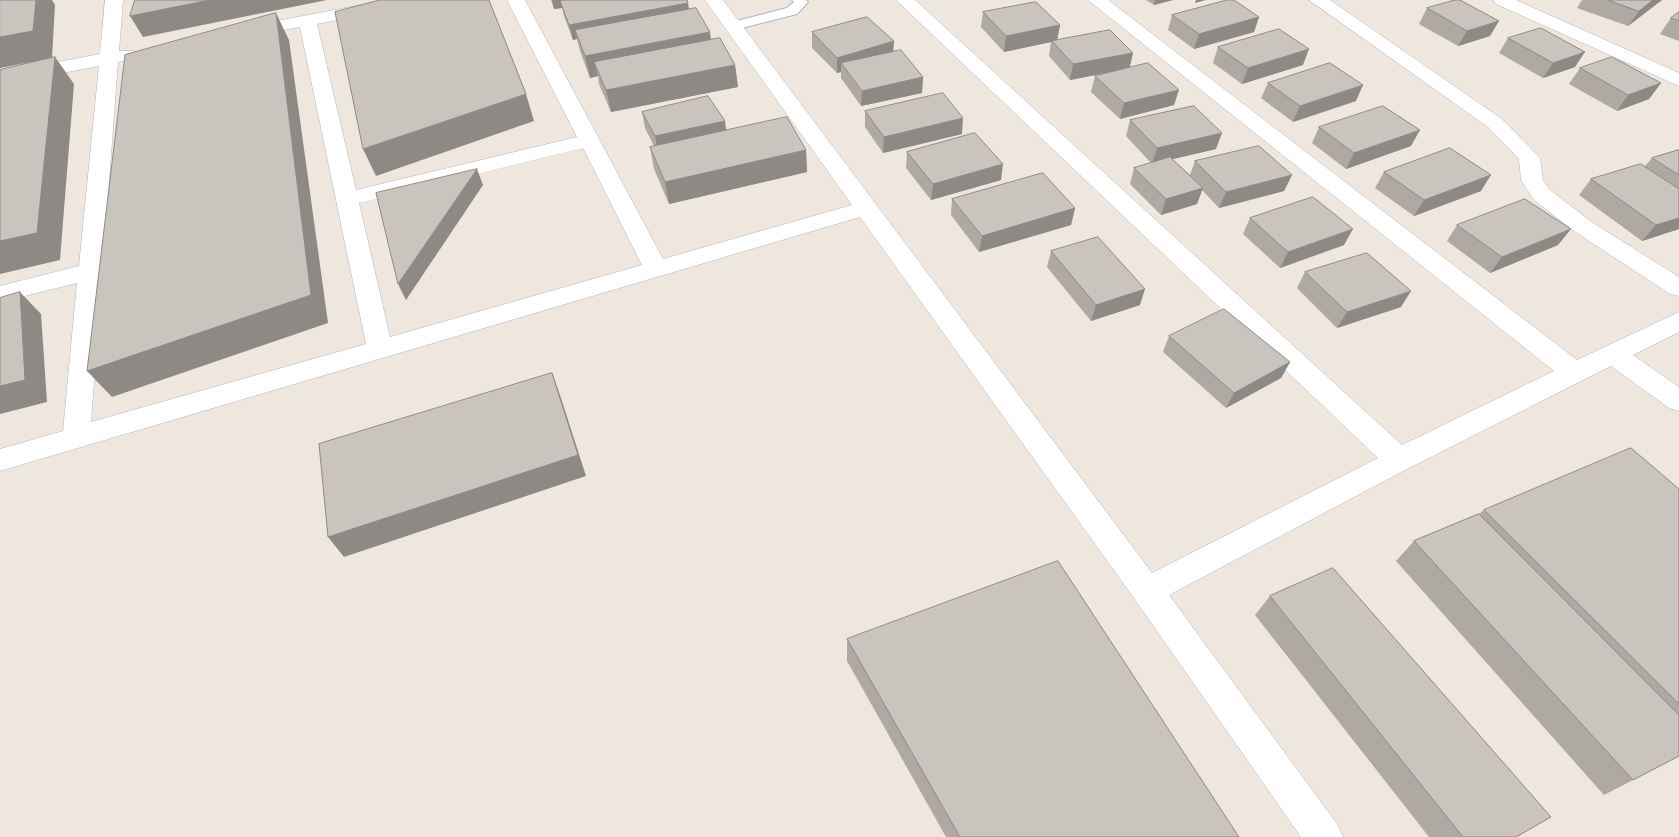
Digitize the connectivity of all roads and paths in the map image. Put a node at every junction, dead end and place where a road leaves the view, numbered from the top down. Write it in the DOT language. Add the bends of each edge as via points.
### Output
graph roads {
  1 [pos="114,0"];
  2 [pos="415,0"];
  3 [pos="516,0"];
  4 [pos="714,0"];
  5 [pos="799,0"];
  6 [pos="905,0"];
  7 [pos="1097,0"];
  8 [pos="1318,0"];
  9 [pos="1502,0"];
  10 [pos="307,20"];
  11 [pos="734,26"];
  12 [pos="232,35"];
  13 [pos="147,51"];
  14 [pos="109,58"];
  15 [pos="0,79"];
  16 [pos="1679,80"];
  17 [pos="589,140"];
  18 [pos="347,199"];
  19 [pos="865,208"];
  20 [pos="656,268"];
  21 [pos="90,272"];
  22 [pos="1679,288"];
  23 [pos="0,294"];
  24 [pos="1679,321"];
  25 [pos="380,349"];
  26 [pos="1613,354"];
  27 [pos="1574,373"];
  28 [pos="1679,401"];
  29 [pos="76,438"];
  30 [pos="0,460"];
  31 [pos="1400,460"];
  32 [pos="1147,591"];
  33 [pos="1324,837"];
  1 -- 14 [label="street"];
  2 -- 10 [label="street"];
  3 -- 17 [label="street"];
  4 -- 11 [label="street"];
  5 -- 11 [label="lane" via="792,11"];
  6 -- 31 [label="street"];
  7 -- 27 [label="street"];
  8 -- 22 [label="street" via="1496,123 1529,158 1532,180 1542,195 1585,228"];
  9 -- 16 [label="street"];
  10 -- 12 [label="street"];
  10 -- 18 [label="street"];
  11 -- 19 [label="street"];
  13 -- 14 [label="street"];
  14 -- 15 [label="street"];
  14 -- 21 [label="street"];
  17 -- 18 [label="street"];
  17 -- 20 [label="street"];
  18 -- 25 [label="street"];
  19 -- 20 [label="street"];
  19 -- 32 [label="street"];
  20 -- 25 [label="street"];
  21 -- 23 [label="street"];
  21 -- 29 [label="street"];
  24 -- 26 [label="street"];
  25 -- 29 [label="street"];
  26 -- 27 [label="street"];
  26 -- 28 [label="street"];
  27 -- 31 [label="street"];
  29 -- 30 [label="street"];
  31 -- 32 [label="street"];
  32 -- 33 [label="street"];
}
